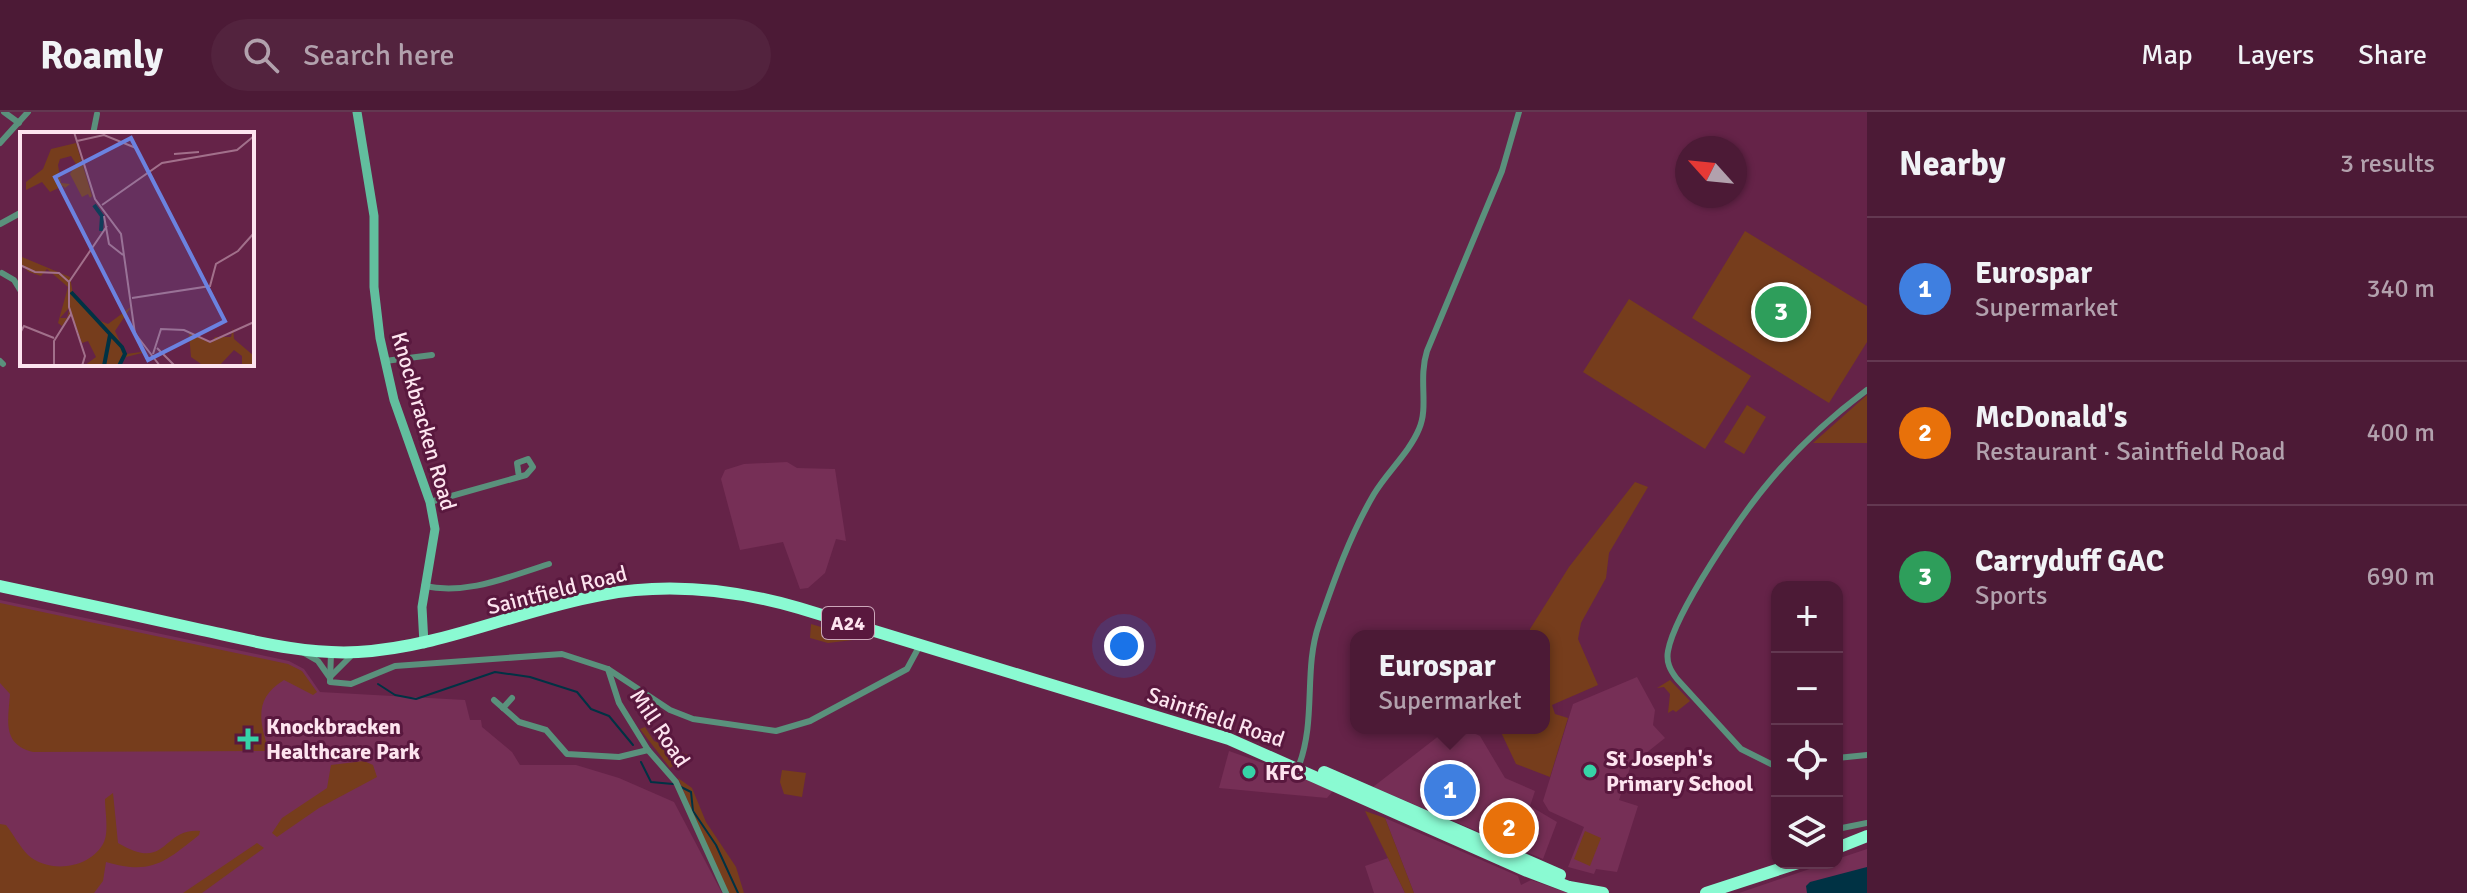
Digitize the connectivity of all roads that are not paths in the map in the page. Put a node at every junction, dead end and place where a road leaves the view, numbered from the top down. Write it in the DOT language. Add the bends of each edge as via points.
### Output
graph roads {
  1 [pos="4,112"];
  2 [pos="28,112"];
  3 [pos="357,112"];
  4 [pos="1519,112"];
  5 [pos="97,114"];
  6 [pos="19,123"];
  7 [pos="93,132"];
  8 [pos="0,143"];
  9 [pos="20,213"];
  10 [pos="0,224"];
  11 [pos="2,273"];
  12 [pos="20,290"];
  13 [pos="432,355"];
  14 [pos="385,361"];
  15 [pos="1867,390"];
  16 [pos="519,477"];
  17 [pos="430,502"];
  18 [pos="549,564"];
  19 [pos="0,586"];
  20 [pos="424,586"];
  21 [pos="424,644"];
  22 [pos="920,645"];
  23 [pos="294,648"];
  24 [pos="331,652"];
  25 [pos="356,652"];
  26 [pos="608,669"];
  27 [pos="330,680"];
  28 [pos="512,698"];
  29 [pos="494,700"];
  30 [pos="503,708"];
  31 [pos="648,750"];
  32 [pos="1867,755"];
  33 [pos="1843,757"];
  34 [pos="1771,764"];
  35 [pos="1298,768"];
  36 [pos="1381,796"];
  37 [pos="1867,823"];
  38 [pos="1843,836"];
  39 [pos="1867,836"];
  40 [pos="1843,838"];
  41 [pos="1459,841"];
  42 [pos="1780,869"];
  43 [pos="1599,892"];
  44 [pos="726,893"];
  45 [pos="1706,893"];
  1 -- 6 [label="street"];
  2 -- 6 [label="street"];
  3 -- 14 [label="street, Knockbracken Road" via="374,216 374,295"];
  4 -- 35 [label="street" via="1502,171 1427,351 1418,431 1373,496 1319,625 1311,654 1310,733"];
  5 -- 7 [label="street"];
  6 -- 8 [label="street"];
  9 -- 10 [label="street"];
  11 -- 12 [label="street"];
  13 -- 14 [label="street"];
  14 -- 17 [label="street, Knockbracken Road" via="406,440"];
  15 -- 34 [label="street" via="1808,439 1748,510 1694,596 1668,654 1672,672 1741,749"];
  16 -- 17 [label="street"];
  17 -- 20 [label="street, Knockbracken Road" via="435,529"];
  18 -- 20 [label="street" via="471,588"];
  19 -- 23 [label="highway, Saintfield Road / A24"];
  20 -- 21 [label="street, Knockbracken Road"];
  21 -- 22 [label="highway, Saintfield Road / A24" via="597,595 671,588 756,597"];
  21 -- 25 [label="highway, Saintfield Road / A24"];
  22 -- 26 [label="street" via="907,669 810,721 776,731 680,715"];
  22 -- 35 [label="highway, Saintfield Road / A24" via="1229,739"];
  23 -- 24 [label="highway, Saintfield Road / A24"];
  23 -- 27 [label="street" via="318,661"];
  24 -- 25 [label="highway, Saintfield Road / A24"];
  24 -- 27 [label="street"];
  25 -- 27 [label="street"];
  26 -- 27 [label="street" via="577,656 544,653 395,666 351,684"];
  26 -- 31 [label="street, Mill Road" via="619,703"];
  28 -- 30 [label="street"];
  29 -- 30 [label="street"];
  30 -- 31 [label="street" via="519,722 546,730 571,755 619,757"];
  31 -- 44 [label="street, Mill Road" via="680,792"];
  32 -- 33 [label="street"];
  35 -- 36 [label="highway, Saintfield Road / A24" via="1311,766"];
  35 -- 41 [label="highway, Saintfield Road / A24"];
  36 -- 41 [label="highway" via="1383,802"];
  36 -- 43 [label="highway, Saintfield Road / A24"];
  37 -- 38 [label="street"];
  39 -- 40 [label="highway"];
  41 -- 43 [label="highway, Saintfield Road / A24" via="1569,887"];
  42 -- 45 [label="highway"];
}
